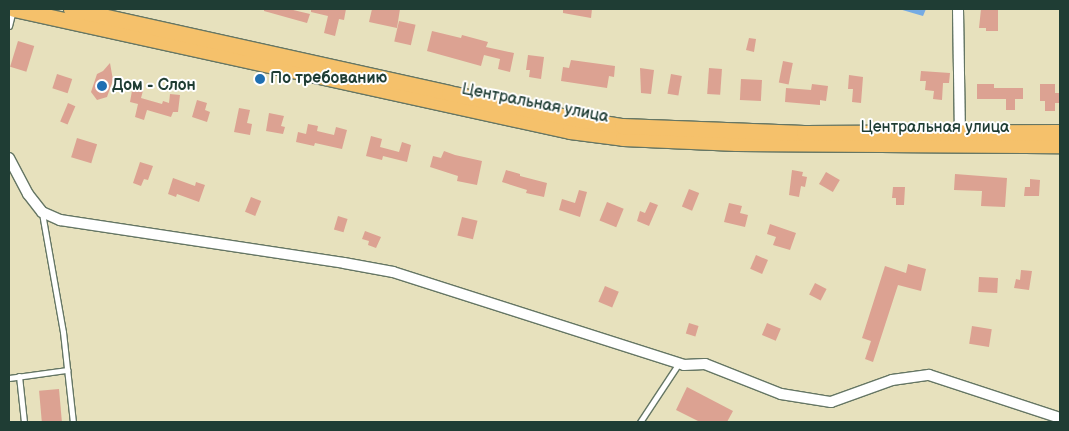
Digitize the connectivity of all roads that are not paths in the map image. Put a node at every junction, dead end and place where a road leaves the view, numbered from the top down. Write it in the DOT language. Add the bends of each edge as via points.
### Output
graph roads {
  1 [pos="14,9"];
  2 [pos="76,9"];
  3 [pos="958,9"];
  4 [pos="9,26"];
  5 [pos="1060,132"];
  6 [pos="960,133"];
  7 [pos="1060,146"];
  8 [pos="9,158"];
  9 [pos="42,212"];
  10 [pos="679,363"];
  11 [pos="67,370"];
  12 [pos="19,376"];
  13 [pos="9,378"];
  14 [pos="1060,418"];
  15 [pos="24,422"];
  16 [pos="73,422"];
  17 [pos="640,422"];
  1 -- 4 [label="lane"];
  1 -- 7 [label="main road, Центральная улица" via="446,105 588,133 670,141 766,144"];
  2 -- 6 [label="main road, Центральная улица" via="449,94 622,126 804,133"];
  3 -- 6 [label="street"];
  5 -- 6 [label="main road, Центральная улица"];
  8 -- 9 [label="street" via="28,194"];
  9 -- 10 [label="street" via="60,220 394,272"];
  9 -- 11 [label="lane"];
  10 -- 14 [label="street" via="705,364 781,394 831,402 892,380 930,375"];
  10 -- 17 [label="lane"];
  11 -- 12 [label="lane"];
  11 -- 16 [label="lane"];
  12 -- 13 [label="lane"];
  12 -- 15 [label="lane"];
}
